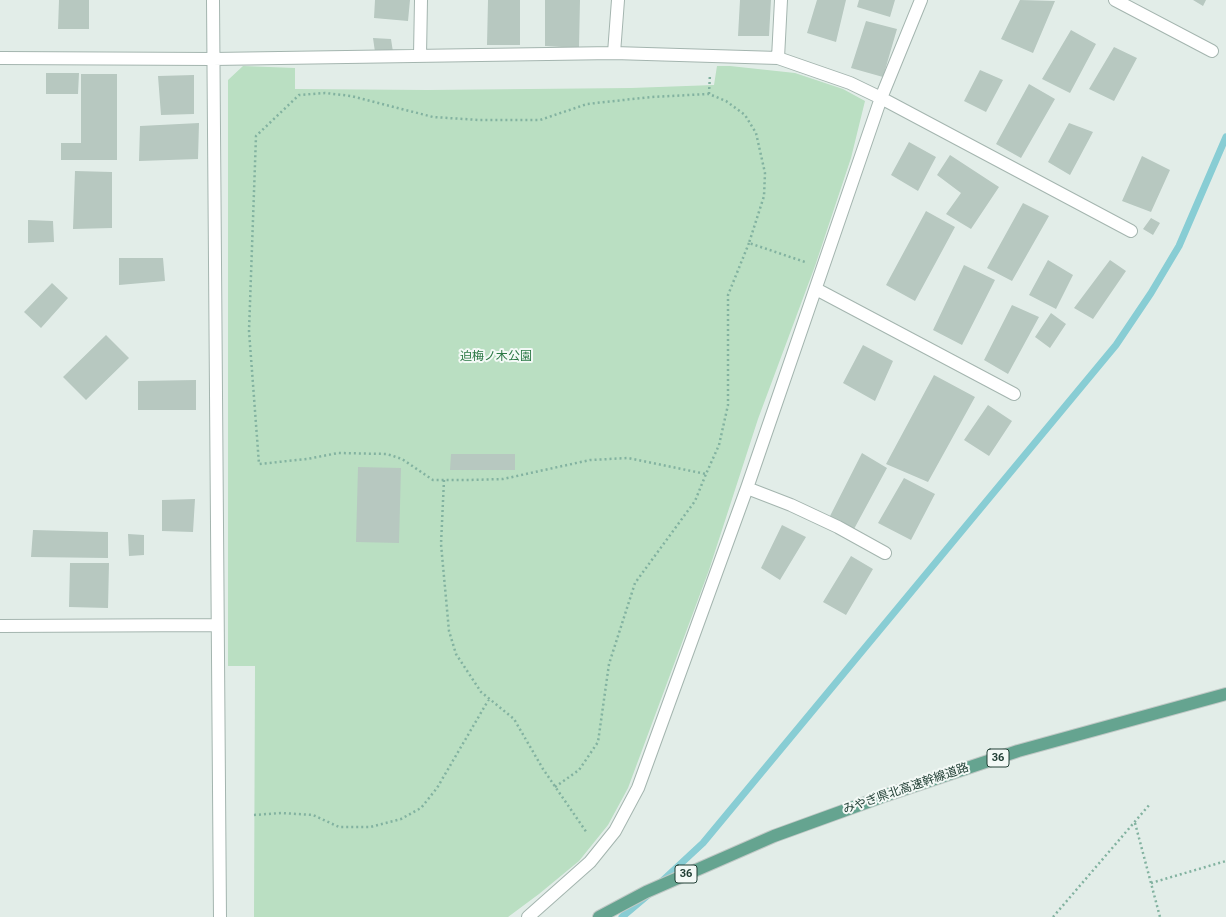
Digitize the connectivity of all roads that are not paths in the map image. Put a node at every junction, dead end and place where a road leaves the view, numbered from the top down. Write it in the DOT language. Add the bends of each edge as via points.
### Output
graph roads {
  1 [pos="213,0"];
  2 [pos="421,0"];
  3 [pos="618,0"];
  4 [pos="781,0"];
  5 [pos="921,0"];
  6 [pos="1116,0"];
  7 [pos="1212,51"];
  8 [pos="614,53"];
  9 [pos="420,55"];
  10 [pos="0,58"];
  11 [pos="778,58"];
  12 [pos="213,59"];
  13 [pos="881,98"];
  14 [pos="1131,231"];
  15 [pos="816,289"];
  16 [pos="1014,394"];
  17 [pos="747,488"];
  18 [pos="885,553"];
  19 [pos="216,625"];
  20 [pos="0,626"];
  21 [pos="1226,694"];
  22 [pos="220,917"];
  23 [pos="528,917"];
  24 [pos="599,917"];
  1 -- 12 [label="street"];
  2 -- 9 [label="street"];
  3 -- 8 [label="street"];
  4 -- 11 [label="street"];
  5 -- 13 [label="street"];
  6 -- 7 [label="street"];
  8 -- 9 [label="street"];
  8 -- 11 [label="street"];
  9 -- 12 [label="street"];
  10 -- 12 [label="street"];
  11 -- 13 [label="street" via="829,74"];
  12 -- 19 [label="street"];
  13 -- 14 [label="street"];
  13 -- 15 [label="street"];
  15 -- 16 [label="street"];
  15 -- 17 [label="street"];
  17 -- 18 [label="street" via="832,524"];
  17 -- 23 [label="street" via="638,788 615,831 590,862"];
  19 -- 20 [label="street"];
  19 -- 22 [label="street"];
  21 -- 24 [label="main road, みやぎ県北高速幹線道路 / 36" via="1018,751 887,795 774,836 646,892"];
}
